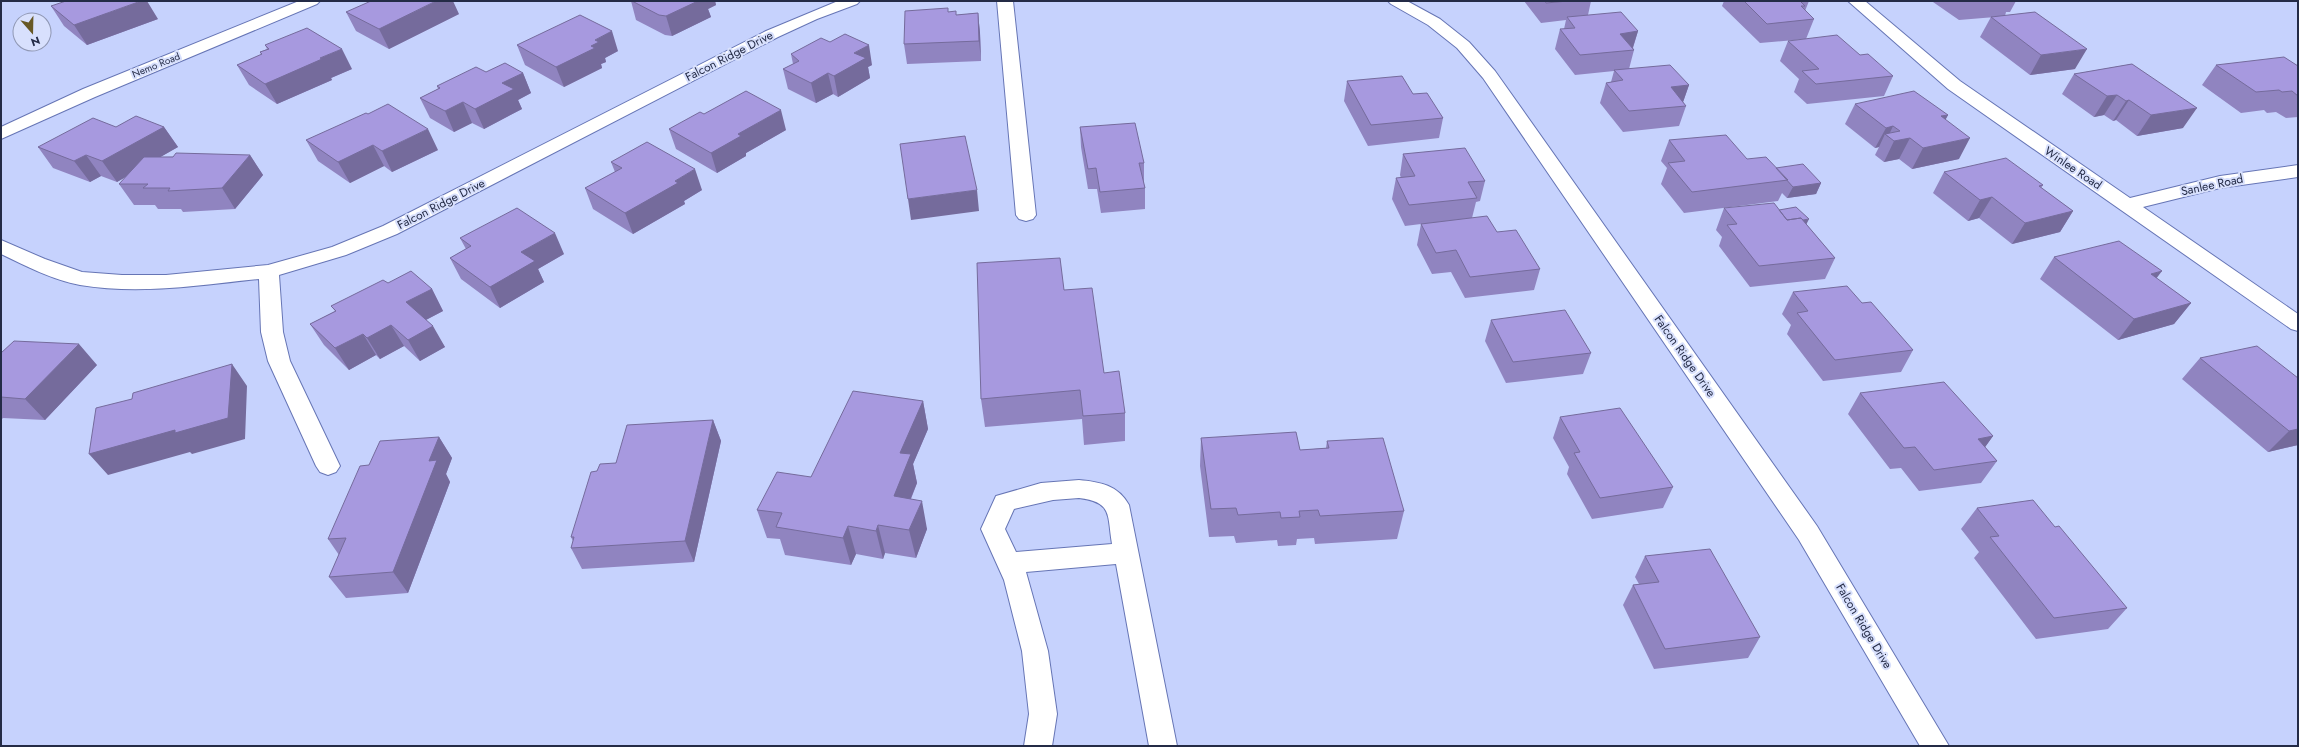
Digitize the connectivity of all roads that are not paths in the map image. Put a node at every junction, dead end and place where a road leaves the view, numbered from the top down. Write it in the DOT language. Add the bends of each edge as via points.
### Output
graph roads {
  1 [pos="312,1"];
  2 [pos="852,1"];
  3 [pos="1005,1"];
  4 [pos="1396,1"];
  5 [pos="1856,1"];
  6 [pos="1,134"];
  7 [pos="2298,171"];
  8 [pos="2127,205"];
  9 [pos="1026,215"];
  10 [pos="1,246"];
  11 [pos="269,270"];
  12 [pos="2298,324"];
  13 [pos="328,466"];
  14 [pos="1126,553"];
  15 [pos="1009,563"];
  16 [pos="1038,746"];
  17 [pos="1163,746"];
  18 [pos="1935,746"];
  1 -- 6 [label="street, Nemo Road" via="89,93"];
  2 -- 11 [label="street, Falcon Ridge Drive" via="772,34 390,230 339,251"];
  3 -- 9 [label="street"];
  4 -- 18 [label="street, Falcon Ridge Drive" via="1434,22 1463,45 1489,75 1808,533"];
  5 -- 8 [label="street, Winlee Road" via="1954,85"];
  7 -- 8 [label="street, Sanlee Road" via="2220,182"];
  8 -- 12 [label="street, Winlee Road"];
  10 -- 11 [label="street, Falcon Ridge Drive" via="38,264 80,278 122,282 212,278"];
  11 -- 13 [label="street" via="272,332 279,361"];
  14 -- 15 [label="street"];
  14 -- 15 [label="street" via="1117,505 1105,493 1080,490 1030,493 1005,503 993,529"];
  14 -- 17 [label="street"];
  15 -- 16 [label="street" via="1017,580 1034,651 1044,714"];
}
